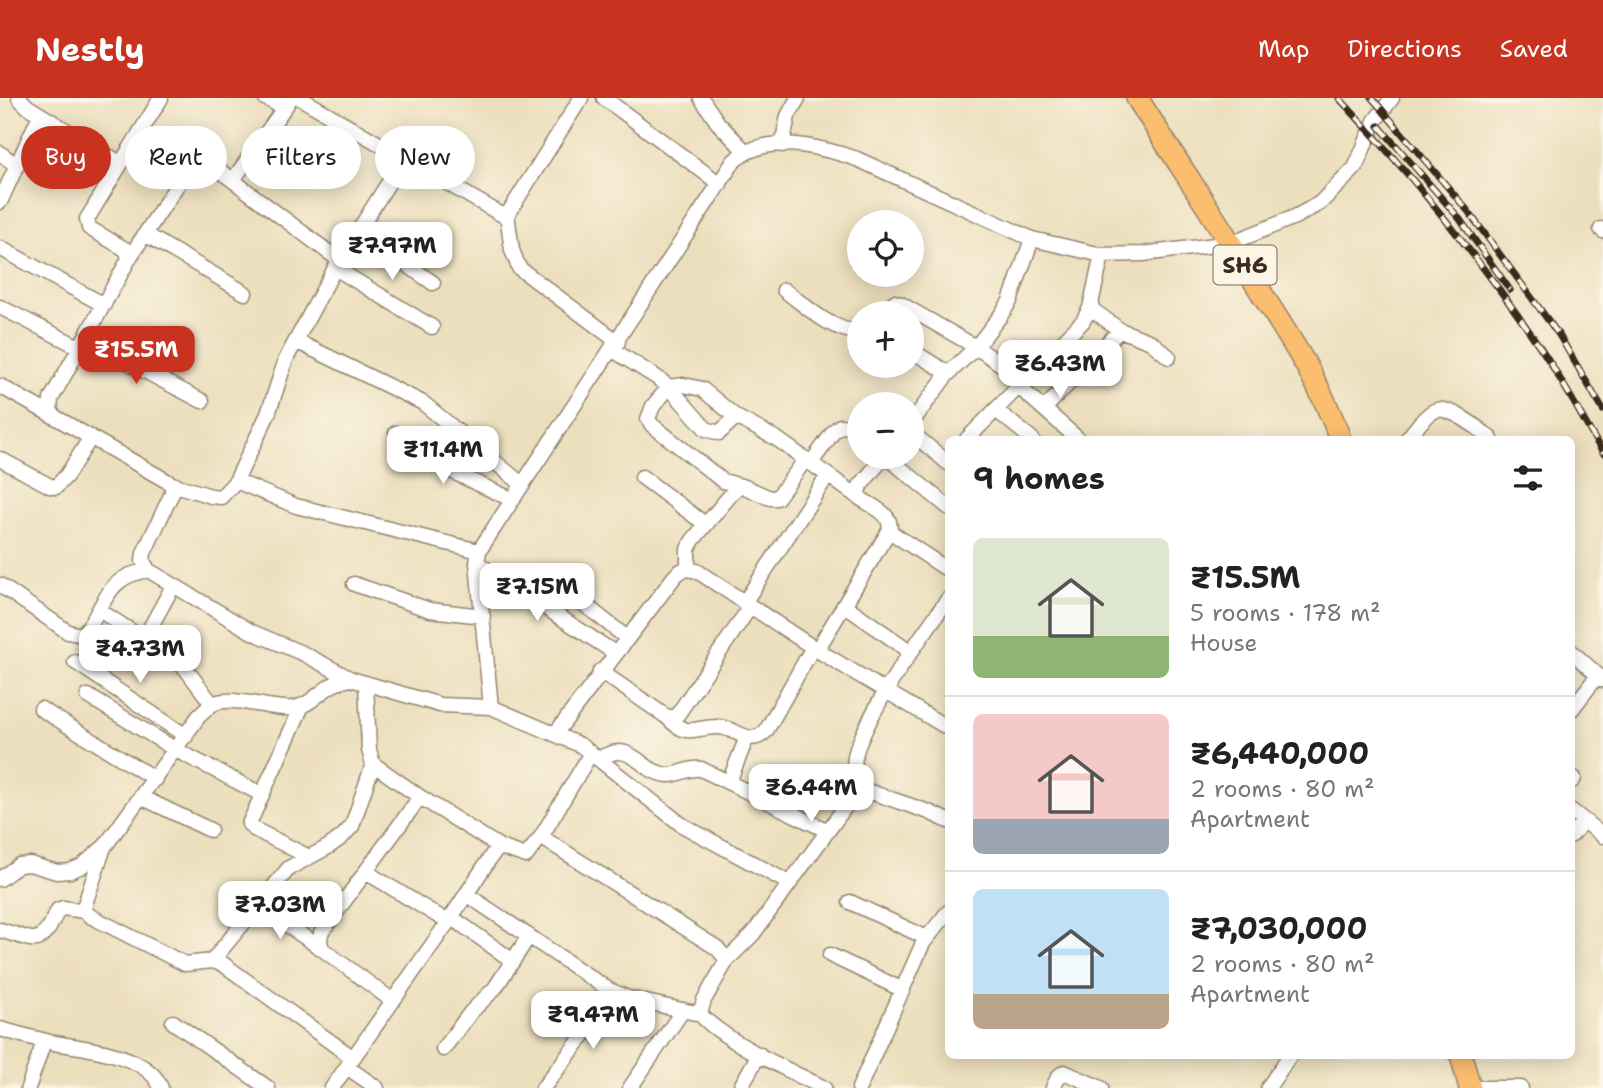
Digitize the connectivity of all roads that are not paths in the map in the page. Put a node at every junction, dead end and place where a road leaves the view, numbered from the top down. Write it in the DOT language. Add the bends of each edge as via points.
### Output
graph roads {
  1 [pos="19,98"];
  2 [pos="161,98"];
  3 [pos="265,98"];
  4 [pos="581,98"];
  5 [pos="604,98"];
  6 [pos="701,98"];
  7 [pos="798,98"];
  8 [pos="1137,98"];
  9 [pos="1392,98"];
  10 [pos="293,100"];
  11 [pos="40,115"];
  12 [pos="375,143"];
  13 [pos="782,145"];
  14 [pos="745,151"];
  15 [pos="0,153"];
  16 [pos="120,163"];
  17 [pos="17,166"];
  18 [pos="233,180"];
  19 [pos="720,184"];
  20 [pos="384,189"];
  21 [pos="457,189"];
  22 [pos="0,202"];
  23 [pos="507,214"];
  24 [pos="358,230"];
  25 [pos="145,234"];
  26 [pos="1032,239"];
  27 [pos="1231,243"];
  28 [pos="0,248"];
  29 [pos="1102,255"];
  30 [pos="130,257"];
  31 [pos="337,264"];
  32 [pos="433,282"];
  33 [pos="784,290"];
  34 [pos="245,293"];
  35 [pos="104,305"];
  36 [pos="0,307"];
  37 [pos="1090,308"];
  38 [pos="924,318"];
  39 [pos="432,327"];
  40 [pos="847,329"];
  41 [pos="1120,330"];
  42 [pos="296,341"];
  43 [pos="83,344"];
  44 [pos="615,346"];
  45 [pos="976,347"];
  46 [pos="1169,357"];
  47 [pos="924,358"];
  48 [pos="948,373"];
  49 [pos="1022,384"];
  50 [pos="0,386"];
  51 [pos="669,387"];
  52 [pos="202,401"];
  53 [pos="924,406"];
  54 [pos="1044,409"];
  55 [pos="996,411"];
  56 [pos="55,417"];
  57 [pos="736,417"];
  58 [pos="847,426"];
  59 [pos="396,433"];
  60 [pos="970,436"];
  61 [pos="1028,436"];
  62 [pos="1075,436"];
  63 [pos="1339,436"];
  64 [pos="1410,436"];
  65 [pos="1487,436"];
  66 [pos="91,437"];
  67 [pos="924,442"];
  68 [pos="945,458"];
  69 [pos="0,459"];
  70 [pos="808,461"];
  71 [pos="875,469"];
  72 [pos="901,469"];
  73 [pos="828,475"];
  74 [pos="642,477"];
  75 [pos="236,481"];
  76 [pos="172,484"];
  77 [pos="523,485"];
  78 [pos="738,486"];
  79 [pos="857,496"];
  80 [pos="513,500"];
  81 [pos="945,505"];
  82 [pos="705,524"];
  83 [pos="889,531"];
  84 [pos="478,557"];
  85 [pos="945,568"];
  86 [pos="688,569"];
  87 [pos="148,570"];
  88 [pos="354,584"];
  89 [pos="0,585"];
  90 [pos="173,586"];
  91 [pos="561,586"];
  92 [pos="945,603"];
  93 [pos="747,605"];
  94 [pos="844,605"];
  95 [pos="99,610"];
  96 [pos="483,617"];
  97 [pos="627,638"];
  98 [pos="144,639"];
  99 [pos="815,648"];
  100 [pos="911,652"];
  101 [pos="615,653"];
  102 [pos="1575,655"];
  103 [pos="75,662"];
  104 [pos="600,671"];
  105 [pos="1600,678"];
  106 [pos="358,681"];
  107 [pos="885,690"];
  108 [pos="88,696"];
  109 [pos="212,704"];
  110 [pos="302,706"];
  111 [pos="1575,706"];
  112 [pos="491,707"];
  113 [pos="41,709"];
  114 [pos="667,717"];
  115 [pos="945,723"];
  116 [pos="555,734"];
  117 [pos="186,736"];
  118 [pos="747,737"];
  119 [pos="176,750"];
  120 [pos="595,756"];
  121 [pos="373,764"];
  122 [pos="155,779"];
  123 [pos="729,782"];
  124 [pos="853,786"];
  125 [pos="261,794"];
  126 [pos="141,797"];
  127 [pos="420,797"];
  128 [pos="1577,816"];
  129 [pos="945,820"];
  130 [pos="210,830"];
  131 [pos="828,831"];
  132 [pos="541,836"];
  133 [pos="1603,836"];
  134 [pos="105,846"];
  135 [pos="500,847"];
  136 [pos="309,857"];
  137 [pos="0,860"];
  138 [pos="366,872"];
  139 [pos="6,875"];
  140 [pos="789,883"];
  141 [pos="466,894"];
  142 [pos="850,902"];
  143 [pos="258,905"];
  144 [pos="85,911"];
  145 [pos="945,916"];
  146 [pos="450,919"];
  147 [pos="0,930"];
  148 [pos="529,936"];
  149 [pos="927,938"];
  150 [pos="322,949"];
  151 [pos="830,955"];
  152 [pos="727,960"];
  153 [pos="212,961"];
  154 [pos="513,961"];
  155 [pos="903,990"];
  156 [pos="616,993"];
  157 [pos="393,1001"];
  158 [pos="683,1010"];
  159 [pos="700,1014"];
  160 [pos="173,1022"];
  161 [pos="0,1029"];
  162 [pos="44,1041"];
  163 [pos="443,1049"];
  164 [pos="759,1054"];
  165 [pos="1287,1059"];
  166 [pos="1462,1059"];
  167 [pos="350,1063"];
  168 [pos="28,1088"];
  169 [pos="161,1088"];
  170 [pos="268,1088"];
  171 [pos="332,1088"];
  172 [pos="377,1088"];
  173 [pos="543,1088"];
  174 [pos="630,1088"];
  175 [pos="740,1088"];
  176 [pos="824,1088"];
  177 [pos="859,1088"];
  178 [pos="1054,1088"];
  179 [pos="1101,1088"];
  180 [pos="1268,1088"];
  181 [pos="1470,1088"];
  182 [pos="1521,1088"];
  1 -- 11 [label="street"];
  2 -- 16 [label="street"];
  3 -- 10 [label="street" via="278,104"];
  4 -- 23 [label="street"];
  5 -- 19 [label="street"];
  6 -- 14 [label="street"];
  7 -- 13 [label="street" via="788,116"];
  8 -- 27 [label="main road, SH6"];
  9 -- 27 [label="street" via="1375,121 1355,169 1320,203"];
  10 -- 12 [label="street"];
  10 -- 18 [label="street"];
  11 -- 16 [label="street"];
  11 -- 17 [label="street"];
  13 -- 14 [label="street"];
  13 -- 26 [label="street" via="813,147 858,159"];
  14 -- 19 [label="street"];
  15 -- 17 [label="street"];
  16 -- 30 [label="street" via="87,219 89,228 125,249"];
  17 -- 22 [label="street"];
  18 -- 25 [label="street" via="211,164 195,162"];
  18 -- 31 [label="street"];
  19 -- 44 [label="street"];
  20 -- 24 [label="street"];
  21 -- 23 [label="street"];
  23 -- 44 [label="street" via="519,268"];
  24 -- 31 [label="street"];
  24 -- 32 [label="street"];
  25 -- 30 [label="street"];
  25 -- 34 [label="street"];
  26 -- 29 [label="street"];
  26 -- 45 [label="street" via="1010,300"];
  27 -- 29 [label="street"];
  27 -- 63 [label="main road, SH6" via="1318,386"];
  28 -- 35 [label="street"];
  29 -- 37 [label="street"];
  30 -- 35 [label="street"];
  31 -- 39 [label="street"];
  31 -- 42 [label="street"];
  33 -- 40 [label="street"];
  35 -- 43 [label="street"];
  36 -- 43 [label="street"];
  37 -- 41 [label="street"];
  37 -- 49 [label="street" via="1075,331"];
  38 -- 45 [label="street"];
  41 -- 46 [label="street" via="1151,342"];
  41 -- 54 [label="street"];
  42 -- 75 [label="street"];
  42 -- 77 [label="street" via="423,403"];
  43 -- 52 [label="street"];
  43 -- 56 [label="street" via="51,399 50,411"];
  44 -- 51 [label="street"];
  44 -- 77 [label="street"];
  45 -- 48 [label="street"];
  45 -- 49 [label="street"];
  47 -- 48 [label="street"];
  48 -- 53 [label="street"];
  49 -- 54 [label="street"];
  49 -- 55 [label="street"];
  50 -- 56 [label="street"];
  51 -- 57 [label="street" via="702,389"];
  51 -- 57 [label="street" via="706,429 719,433"];
  51 -- 78 [label="street" via="649,413 652,425 723,481"];
  54 -- 62 [label="street"];
  55 -- 60 [label="street"];
  55 -- 61 [label="street"];
  56 -- 66 [label="street"];
  57 -- 70 [label="street"];
  58 -- 70 [label="street" via="834,431"];
  59 -- 80 [label="street" via="458,475"];
  64 -- 65 [label="street" via="1440,409"];
  66 -- 69 [label="street" via="56,487"];
  66 -- 76 [label="street"];
  67 -- 68 [label="street"];
  70 -- 73 [label="street"];
  70 -- 78 [label="street" via="776,498"];
  71 -- 79 [label="street"];
  72 -- 81 [label="street"];
  73 -- 79 [label="street"];
  73 -- 93 [label="street"];
  74 -- 82 [label="street"];
  75 -- 76 [label="street" via="221,497"];
  75 -- 84 [label="street" via="296,506"];
  76 -- 87 [label="street" via="172,494 144,553"];
  77 -- 80 [label="street"];
  78 -- 82 [label="street"];
  79 -- 83 [label="street" via="888,517"];
  80 -- 84 [label="street"];
  82 -- 86 [label="street" via="688,549"];
  83 -- 85 [label="street"];
  83 -- 94 [label="street"];
  84 -- 96 [label="street"];
  84 -- 101 [label="street"];
  86 -- 93 [label="street"];
  86 -- 97 [label="street" via="680,570"];
  87 -- 90 [label="street"];
  87 -- 95 [label="street" via="121,578"];
  88 -- 96 [label="street" via="430,610"];
  89 -- 95 [label="street" via="76,635 82,635"];
  90 -- 98 [label="street"];
  90 -- 106 [label="street" via="252,632"];
  91 -- 97 [label="street"];
  92 -- 100 [label="street"];
  93 -- 99 [label="street"];
  93 -- 114 [label="street" via="678,714"];
  94 -- 99 [label="street"];
  94 -- 100 [label="street"];
  95 -- 98 [label="street"];
  96 -- 112 [label="street"];
  97 -- 101 [label="street"];
  98 -- 109 [label="street" via="186,669"];
  99 -- 107 [label="street"];
  99 -- 118 [label="street" via="766,731 760,738"];
  100 -- 107 [label="street"];
  101 -- 104 [label="street"];
  102 -- 105 [label="street"];
  103 -- 117 [label="street"];
  104 -- 114 [label="street"];
  104 -- 116 [label="street"];
  105 -- 111 [label="street"];
  106 -- 110 [label="street" via="337,680"];
  106 -- 112 [label="street" via="440,705"];
  106 -- 121 [label="street"];
  107 -- 115 [label="street"];
  107 -- 124 [label="street" via="855,755"];
  108 -- 119 [label="street"];
  109 -- 110 [label="street" via="226,701 279,709"];
  109 -- 117 [label="street"];
  110 -- 125 [label="street"];
  112 -- 116 [label="street"];
  113 -- 122 [label="street"];
  114 -- 118 [label="street" via="687,731 720,727"];
  116 -- 120 [label="street"];
  117 -- 119 [label="street"];
  118 -- 123 [label="street"];
  119 -- 122 [label="street"];
  119 -- 125 [label="street"];
  120 -- 123 [label="street" via="618,751 660,773 701,769"];
  120 -- 132 [label="street"];
  120 -- 140 [label="street" via="682,825"];
  121 -- 127 [label="street"];
  121 -- 136 [label="street" via="352,825 342,837"];
  122 -- 126 [label="street"];
  123 -- 131 [label="street"];
  124 -- 129 [label="street"];
  124 -- 131 [label="street" via="853,794"];
  125 -- 136 [label="street" via="249,824"];
  126 -- 130 [label="street"];
  126 -- 134 [label="street"];
  127 -- 135 [label="street"];
  127 -- 138 [label="street"];
  128 -- 133 [label="street"];
  131 -- 140 [label="street"];
  132 -- 135 [label="street" via="526,856"];
  132 -- 152 [label="street" via="704,938"];
  134 -- 139 [label="street" via="70,871 30,864 19,865"];
  134 -- 144 [label="street"];
  135 -- 141 [label="street"];
  136 -- 143 [label="street" via="289,868"];
  137 -- 139 [label="street"];
  138 -- 146 [label="street"];
  138 -- 150 [label="street" via="321,933"];
  140 -- 152 [label="street" via="753,934"];
  141 -- 146 [label="street"];
  141 -- 148 [label="street"];
  142 -- 149 [label="street"];
  143 -- 150 [label="street"];
  143 -- 153 [label="street"];
  144 -- 147 [label="street" via="58,910 38,939"];
  144 -- 153 [label="street" via="185,964"];
  145 -- 149 [label="street"];
  146 -- 154 [label="street"];
  146 -- 157 [label="street"];
  148 -- 154 [label="street"];
  148 -- 156 [label="street"];
  149 -- 155 [label="street"];
  150 -- 157 [label="street"];
  151 -- 155 [label="street"];
  152 -- 159 [label="street"];
  153 -- 167 [label="street" via="236,973"];
  154 -- 163 [label="street"];
  155 -- 177 [label="street"];
  156 -- 158 [label="street"];
  156 -- 173 [label="street"];
  157 -- 167 [label="street"];
  158 -- 159 [label="street"];
  158 -- 174 [label="street"];
  159 -- 164 [label="street"];
  160 -- 170 [label="street"];
  161 -- 162 [label="street"];
  162 -- 168 [label="street"];
  162 -- 169 [label="street" via="125,1058 152,1074"];
  164 -- 175 [label="street"];
  164 -- 176 [label="street"];
  165 -- 180 [label="street"];
  166 -- 181 [label="main road"];
  167 -- 171 [label="street"];
  167 -- 172 [label="street"];
  178 -- 179 [label="street" via="1064,1072"];
  181 -- 182 [label="street"];
}
